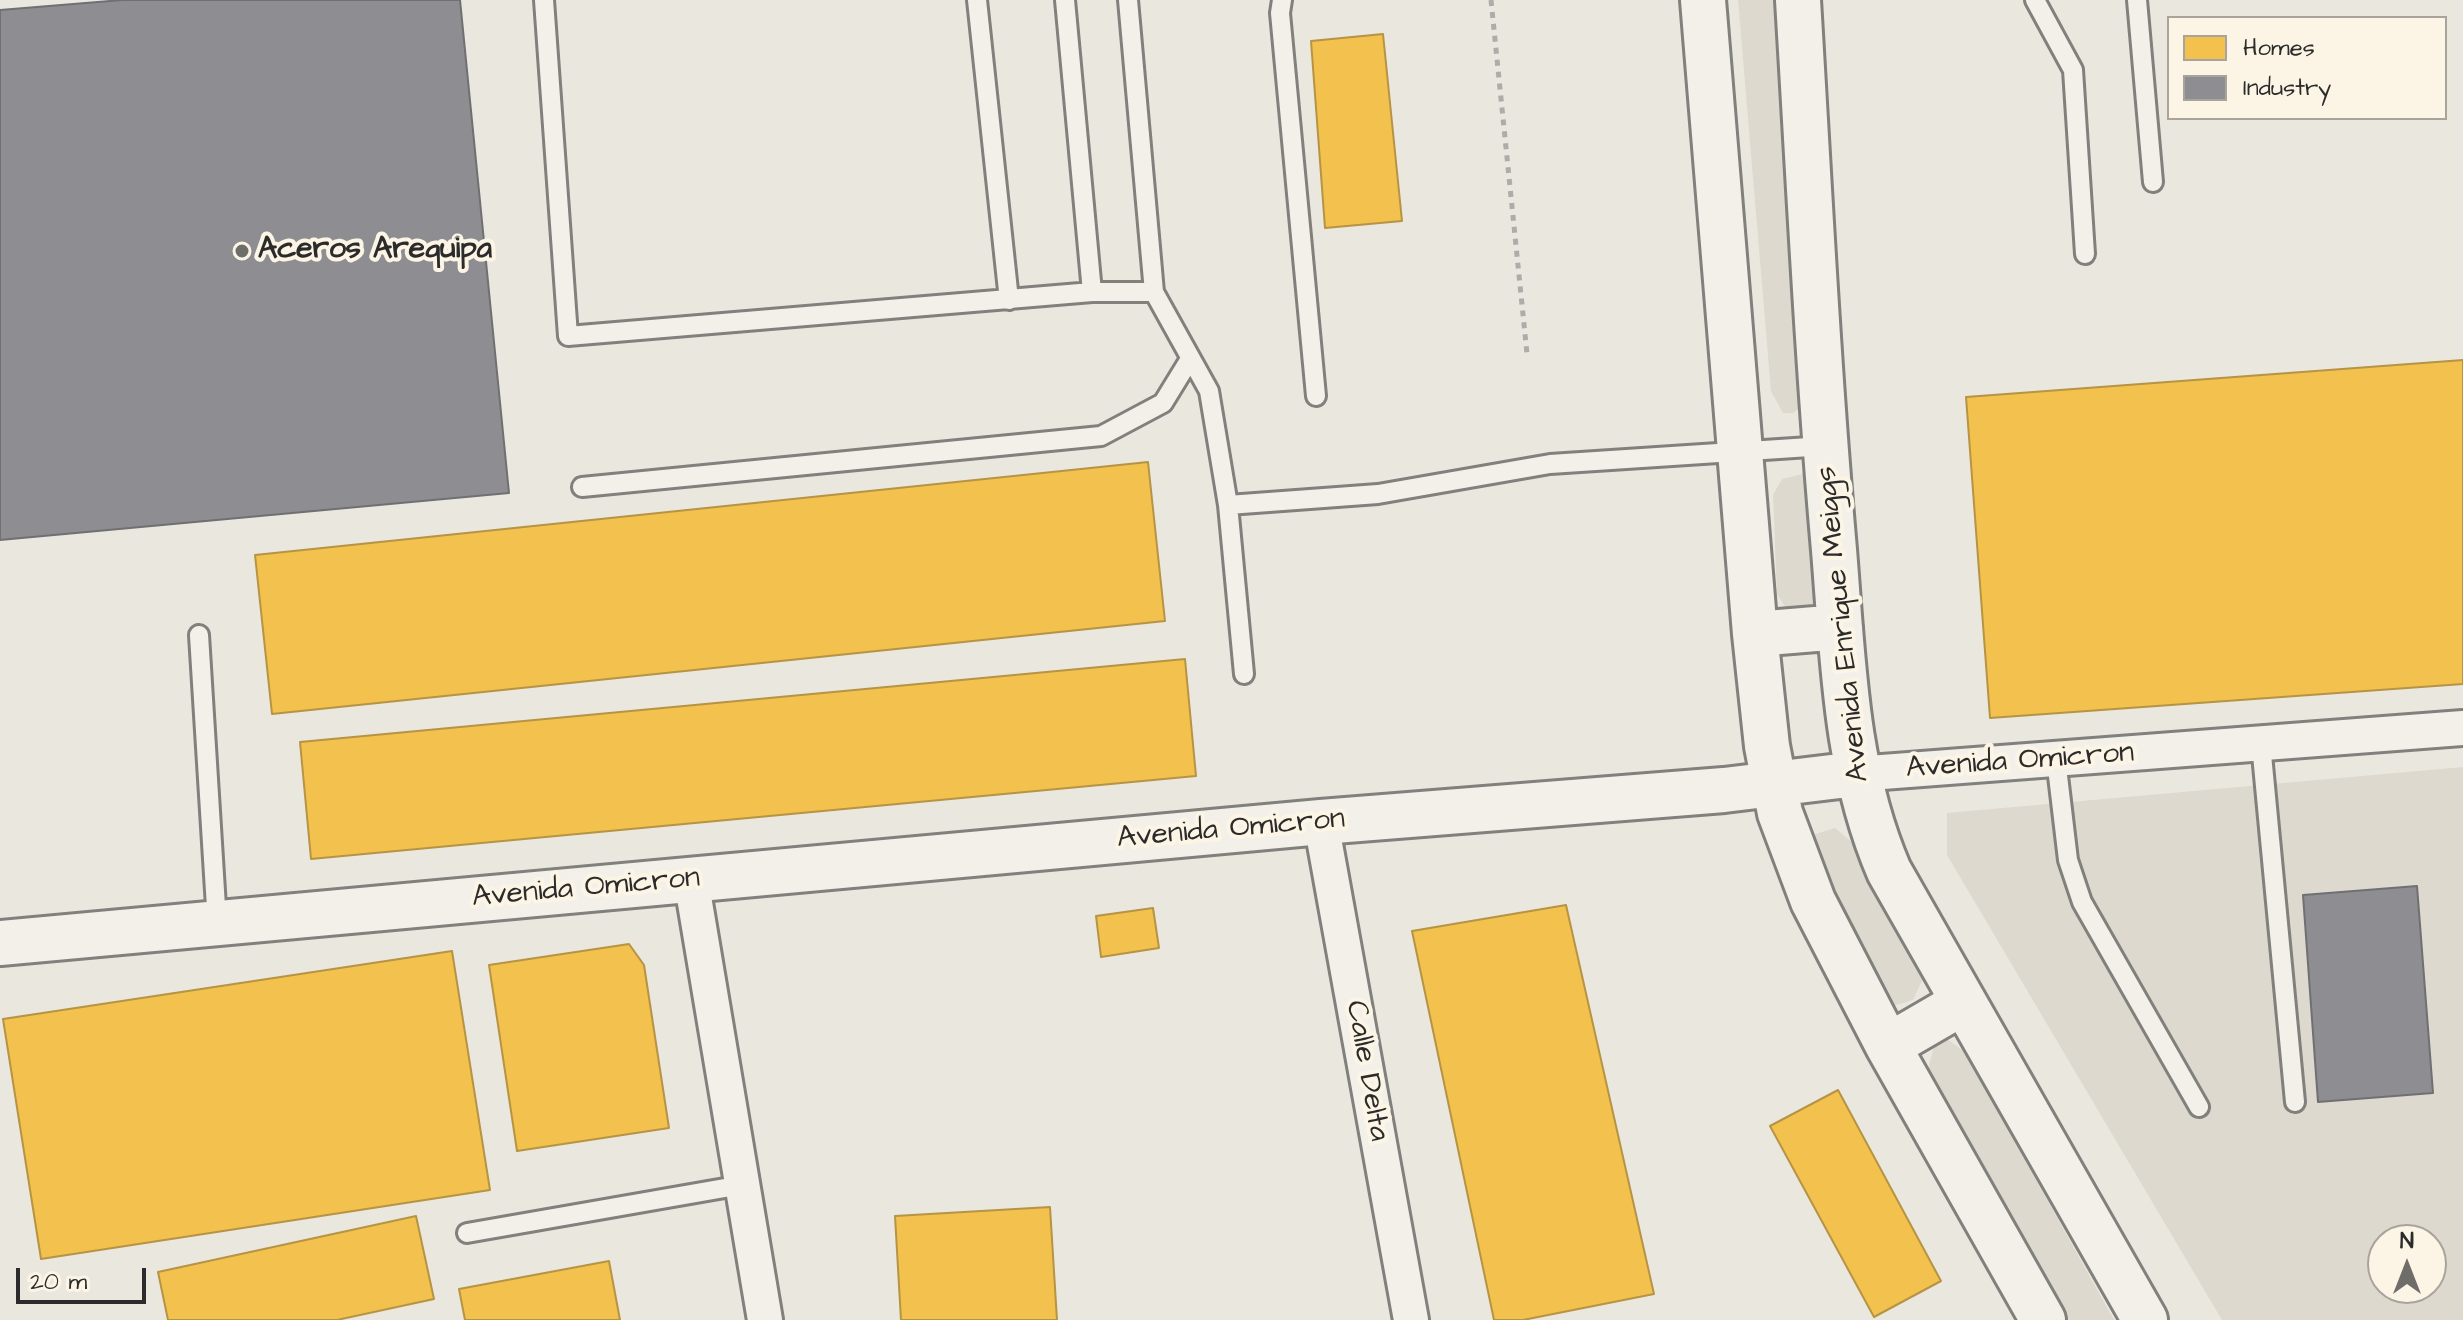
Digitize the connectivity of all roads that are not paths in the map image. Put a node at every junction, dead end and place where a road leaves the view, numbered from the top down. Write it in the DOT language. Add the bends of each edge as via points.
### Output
graph roads {
  1 [pos="544,0"];
  2 [pos="977,0"];
  3 [pos="1065,0"];
  4 [pos="1128,0"];
  5 [pos="1282,0"];
  6 [pos="1703,0"];
  7 [pos="1798,0"];
  8 [pos="2035,0"];
  9 [pos="2137,0"];
  10 [pos="2153,182"];
  11 [pos="2085,254"];
  12 [pos="1092,292"];
  13 [pos="1154,292"];
  14 [pos="1009,300"];
  15 [pos="1190,359"];
  16 [pos="1316,396"];
  17 [pos="1825,446"];
  18 [pos="1741,452"];
  19 [pos="582,487"];
  20 [pos="1228,505"];
  21 [pos="1840,627"];
  22 [pos="1755,634"];
  23 [pos="199,635"];
  24 [pos="1244,674"];
  25 [pos="2463,728"];
  26 [pos="2261,744"];
  27 [pos="2056,759"];
  28 [pos="1856,774"];
  29 [pos="1773,782"];
  30 [pos="1321,822"];
  31 [pos="691,879"];
  32 [pos="217,923"];
  33 [pos="0,943"];
  34 [pos="1962,1003"];
  35 [pos="1888,1046"];
  36 [pos="2295,1102"];
  37 [pos="2199,1107"];
  38 [pos="742,1185"];
  39 [pos="467,1233"];
  40 [pos="765,1320"];
  41 [pos="1411,1320"];
  42 [pos="2043,1320"];
  43 [pos="2145,1320"];
  1 -- 14 [label="lane" via="568,336"];
  2 -- 14 [label="lane"];
  3 -- 12 [label="lane"];
  4 -- 13 [label="lane"];
  5 -- 16 [label="lane"];
  6 -- 18 [label="main road"];
  7 -- 17 [label="main road, Avenida Enrique Meiggs"];
  8 -- 11 [label="lane" via="2073,70"];
  9 -- 10 [label="lane"];
  12 -- 13 [label="lane"];
  12 -- 14 [label="lane"];
  13 -- 15 [label="lane"];
  15 -- 19 [label="lane" via="1163,403 1101,436"];
  15 -- 20 [label="lane" via="1209,391"];
  17 -- 18 [label="lane"];
  17 -- 21 [label="main road, Avenida Enrique Meiggs"];
  18 -- 20 [label="lane" via="1550,464 1378,494"];
  18 -- 22 [label="main road"];
  20 -- 24 [label="lane"];
  21 -- 22 [label="main road"];
  21 -- 28 [label="main road, Avenida Enrique Meiggs"];
  22 -- 29 [label="main road"];
  23 -- 32 [label="lane"];
  25 -- 26 [label="street, Avenida Omicron"];
  26 -- 27 [label="street, Avenida Omicron"];
  26 -- 36 [label="lane"];
  27 -- 28 [label="street, Avenida Omicron"];
  27 -- 37 [label="lane" via="2068,860 2082,902"];
  28 -- 29 [label="main road, Avenida Omicron"];
  28 -- 34 [label="main road, Avenida Enrique Meiggs" via="1889,871"];
  29 -- 30 [label="main road, Avenida Omicron"];
  29 -- 35 [label="main road" via="1789,843 1813,901"];
  30 -- 31 [label="main road, Avenida Omicron"];
  30 -- 41 [label="street, Calle Delta"];
  31 -- 32 [label="main road, Avenida Omicron"];
  31 -- 38 [label="street"];
  32 -- 33 [label="main road, Avenida Omicron"];
  34 -- 35 [label="main road"];
  34 -- 43 [label="main road, Avenida Enrique Meiggs"];
  35 -- 42 [label="main road"];
  38 -- 39 [label="lane"];
  38 -- 40 [label="street"];
}
